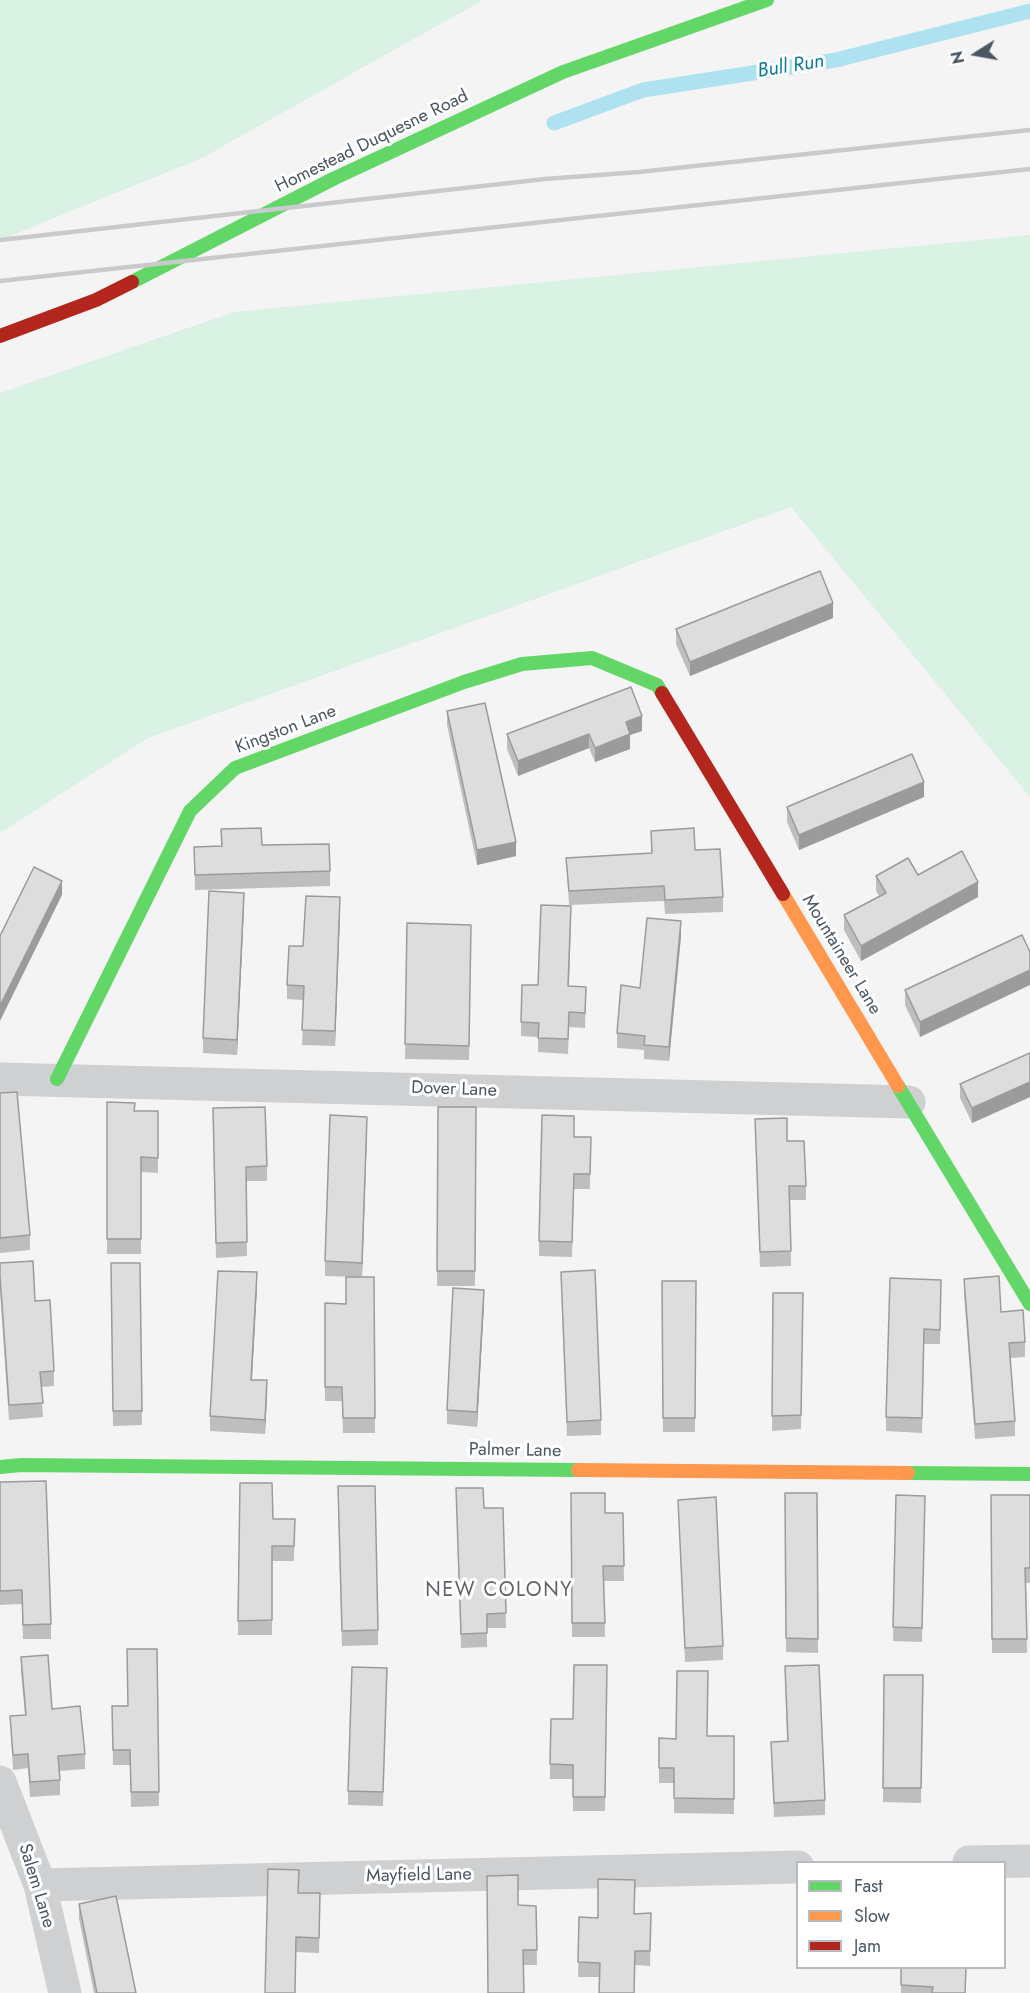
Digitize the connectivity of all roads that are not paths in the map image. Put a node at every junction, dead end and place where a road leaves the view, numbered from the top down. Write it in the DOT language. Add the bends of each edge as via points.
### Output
graph roads {
  1 [pos="768,0"];
  2 [pos="0,336"];
  3 [pos="592,658"];
  4 [pos="0,1079"];
  5 [pos="57,1079"];
  6 [pos="909,1102"];
  7 [pos="1030,1304"];
  8 [pos="0,1467"];
  9 [pos="1030,1474"];
  10 [pos="0,1782"];
  11 [pos="1030,1861"];
  12 [pos="1006,1862"];
  13 [pos="796,1867"];
  14 [pos="40,1885"];
  15 [pos="65,1993"];
  1 -- 2 [label="street, Homestead Duquesne Road" via="563,72 335,178 96,300"];
  3 -- 5 [label="street, Kingston Lane" via="522,664 235,768 190,811"];
  3 -- 6 [label="street, Mountaineer Lane" via="657,685"];
  4 -- 5 [label="street, Dover Lane"];
  5 -- 6 [label="street, Dover Lane"];
  6 -- 7 [label="street, Mountaineer Lane"];
  8 -- 9 [label="street, Palmer Lane"];
  10 -- 14 [label="street, Salem Lane"];
  11 -- 12 [label="street"];
  13 -- 14 [label="street, Mayfield Lane"];
  14 -- 15 [label="street, Salem Lane"];
}
